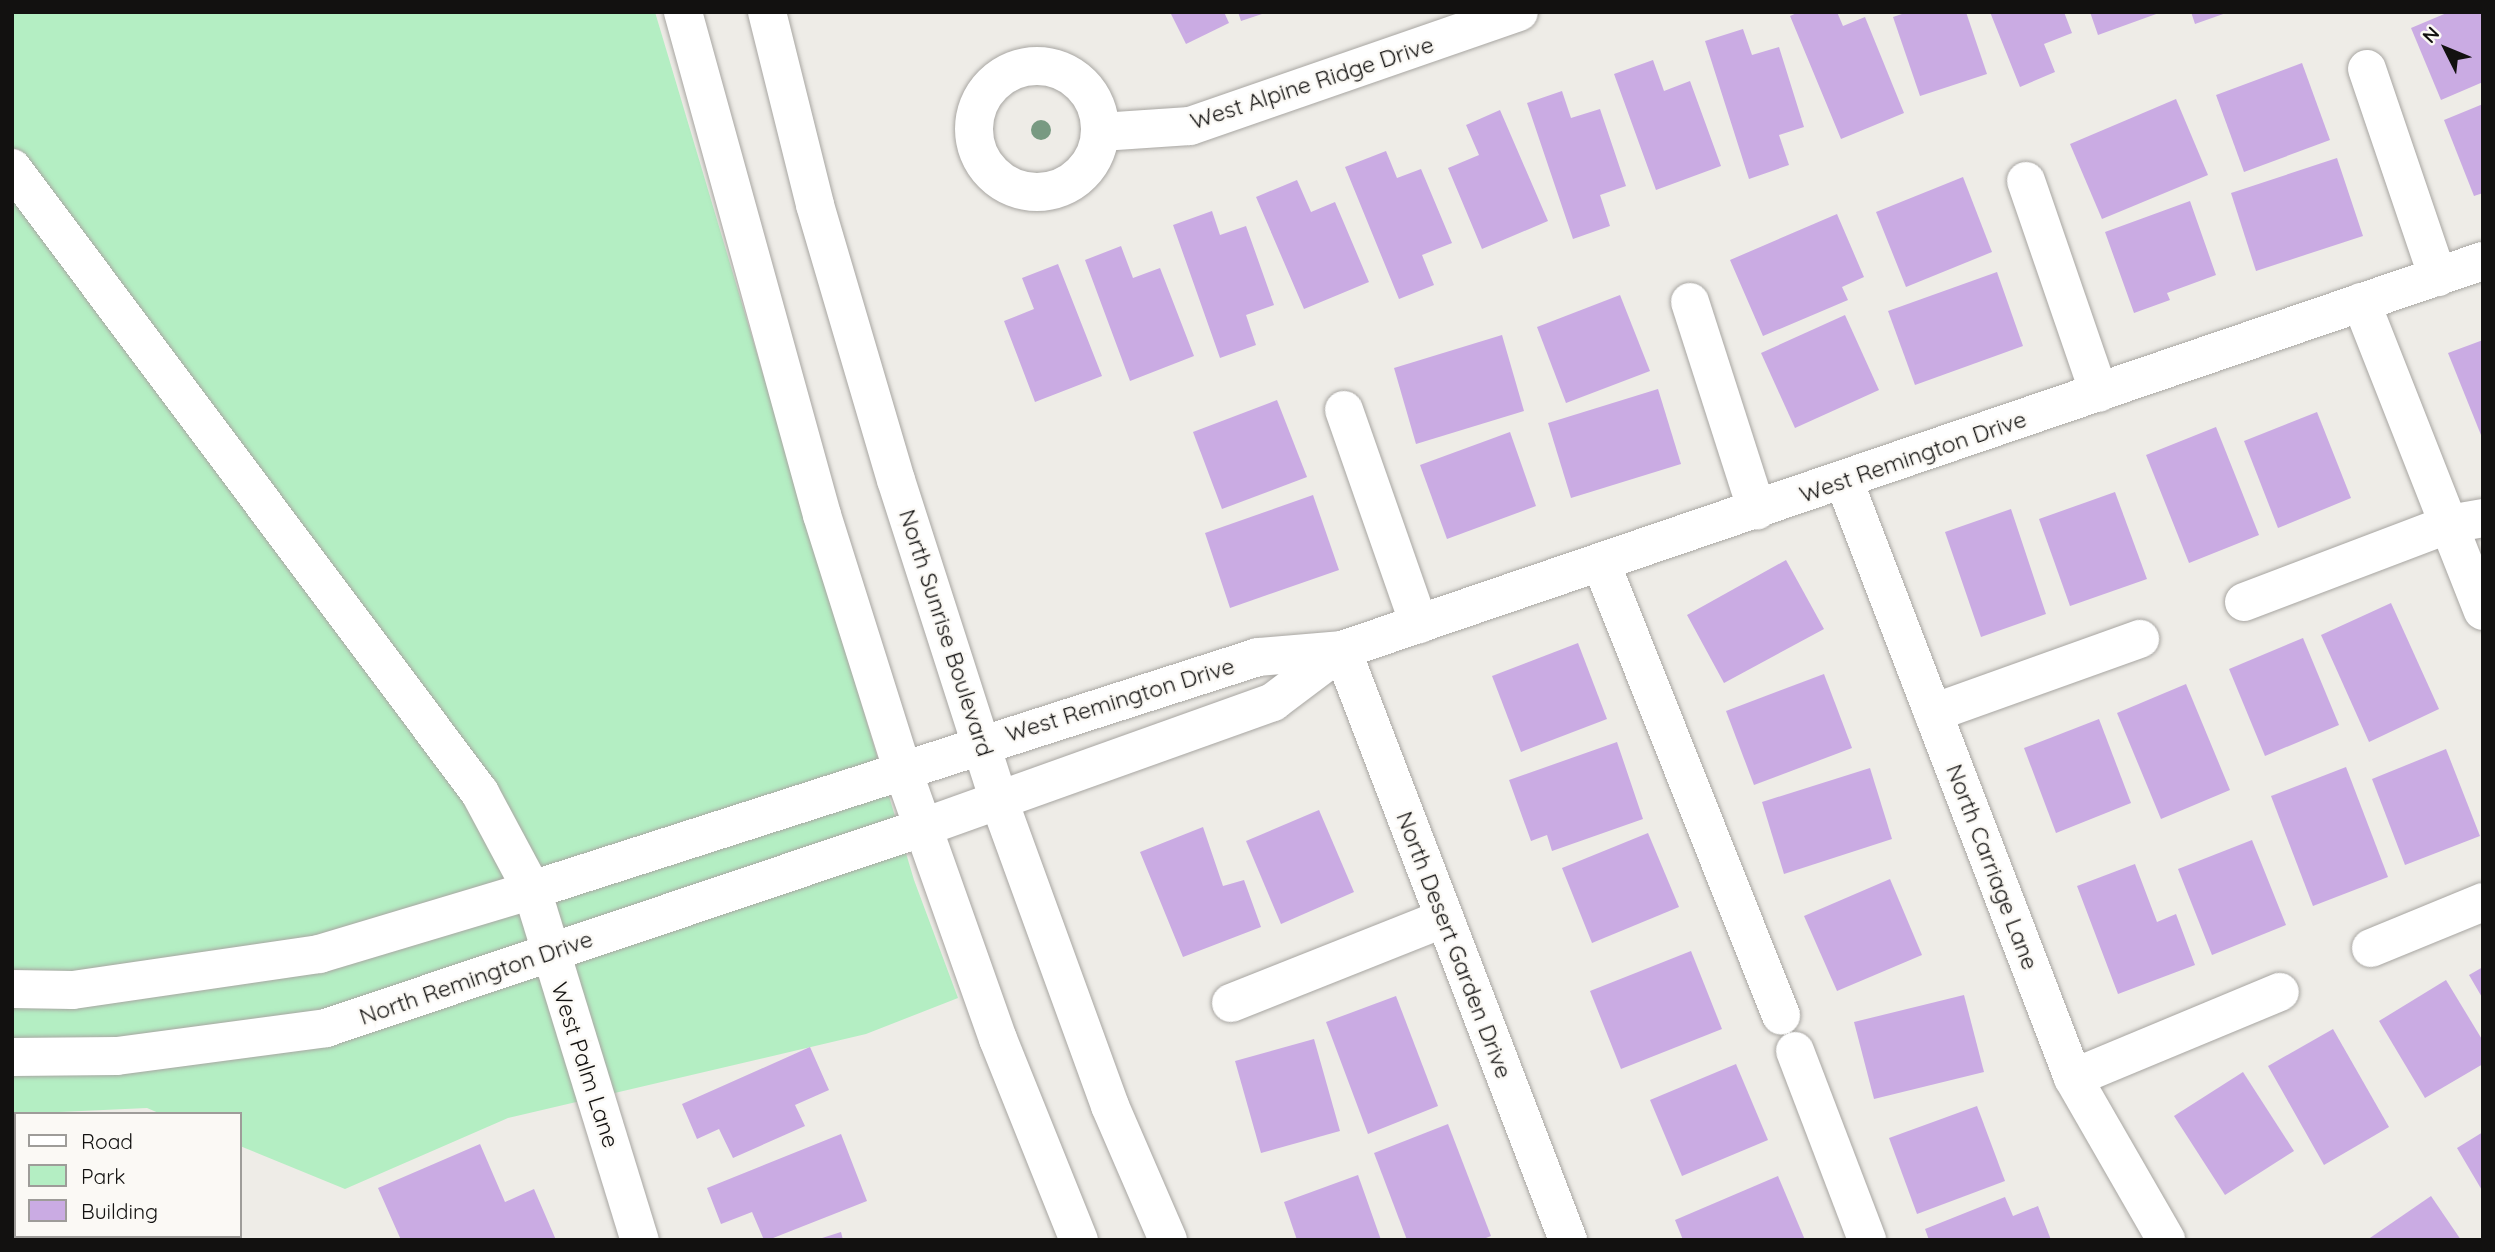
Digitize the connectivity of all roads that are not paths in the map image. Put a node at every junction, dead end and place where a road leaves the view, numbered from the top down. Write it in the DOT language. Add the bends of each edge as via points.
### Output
graph roads {
  1 [pos="682,12"];
  2 [pos="767,12"];
  3 [pos="1519,12"];
  4 [pos="2367,69"];
  5 [pos="1101,132"];
  6 [pos="12,168"];
  7 [pos="2026,181"];
  8 [pos="2483,261"];
  9 [pos="2438,277"];
  10 [pos="1689,302"];
  11 [pos="2361,302"];
  12 [pos="2099,393"];
  13 [pos="1344,410"];
  14 [pos="1844,481"];
  15 [pos="1757,511"];
  16 [pos="2466,521"];
  17 [pos="1601,563"];
  18 [pos="2244,601"];
  19 [pos="2483,611"];
  20 [pos="1419,624"];
  21 [pos="2140,639"];
  22 [pos="1342,650"];
  23 [pos="1933,713"];
  24 [pos="981,743"];
  25 [pos="902,768"];
  26 [pos="998,799"];
  27 [pos="925,827"];
  28 [pos="532,890"];
  29 [pos="2483,902"];
  30 [pos="1442,919"];
  31 [pos="2371,948"];
  32 [pos="549,953"];
  33 [pos="12,989"];
  34 [pos="2280,992"];
  35 [pos="1231,1003"];
  36 [pos="12,1057"];
  37 [pos="2073,1079"];
  38 [pos="640,1240"];
  39 [pos="1079,1240"];
  40 [pos="1168,1240"];
  41 [pos="1568,1240"];
  42 [pos="1867,1240"];
  43 [pos="2166,1240"];
  1 -- 25 [label="street" via="822,515"];
  2 -- 24 [label="street, North Sunrise Boulevard" via="816,205 896,480"];
  3 -- 5 [label="street, West Alpine Ridge Drive" via="1189,126"];
  4 -- 9 [label="street"];
  6 -- 28 [label="street, West Palm Lane" via="480,793"];
  7 -- 12 [label="street"];
  8 -- 9 [label="street, West Remington Drive"];
  9 -- 11 [label="street, West Remington Drive"];
  10 -- 15 [label="street"];
  11 -- 12 [label="street, West Remington Drive"];
  11 -- 16 [label="street"];
  12 -- 14 [label="street, West Remington Drive"];
  13 -- 20 [label="street"];
  14 -- 15 [label="street, West Remington Drive"];
  14 -- 23 [label="street, North Carriage Lane"];
  15 -- 17 [label="street, West Remington Drive"];
  16 -- 18 [label="street"];
  16 -- 19 [label="street"];
  17 -- 20 [label="street, West Remington Drive"];
  17 -- 42 [label="street"];
  20 -- 22 [label="street, West Remington Drive"];
  21 -- 23 [label="street"];
  22 -- 24 [label="street, West Remington Drive" via="1258,657"];
  22 -- 26 [label="street, West Remington Drive" via="1273,702"];
  22 -- 30 [label="street, North Desert Garden Drive"];
  23 -- 37 [label="street, North Carriage Lane"];
  24 -- 25 [label="street, West Remington Drive"];
  24 -- 26 [label="street, North Sunrise Boulevard"];
  25 -- 27 [label="street"];
  25 -- 28 [label="street"];
  26 -- 27 [label="street, West Remington Drive"];
  26 -- 40 [label="street, North Sunrise Boulevard" via="1110,1106"];
  27 -- 32 [label="street, North Remington Drive"];
  27 -- 39 [label="street" via="998,1039"];
  28 -- 32 [label="street, West Palm Lane"];
  28 -- 33 [label="street" via="319,954 73,990"];
  29 -- 31 [label="street"];
  30 -- 35 [label="street"];
  30 -- 41 [label="street, North Desert Garden Drive"];
  32 -- 36 [label="street, North Remington Drive" via="326,1028 117,1056"];
  32 -- 38 [label="street, West Palm Lane"];
  34 -- 37 [label="street"];
  37 -- 43 [label="street, North Carriage Lane"];
}
